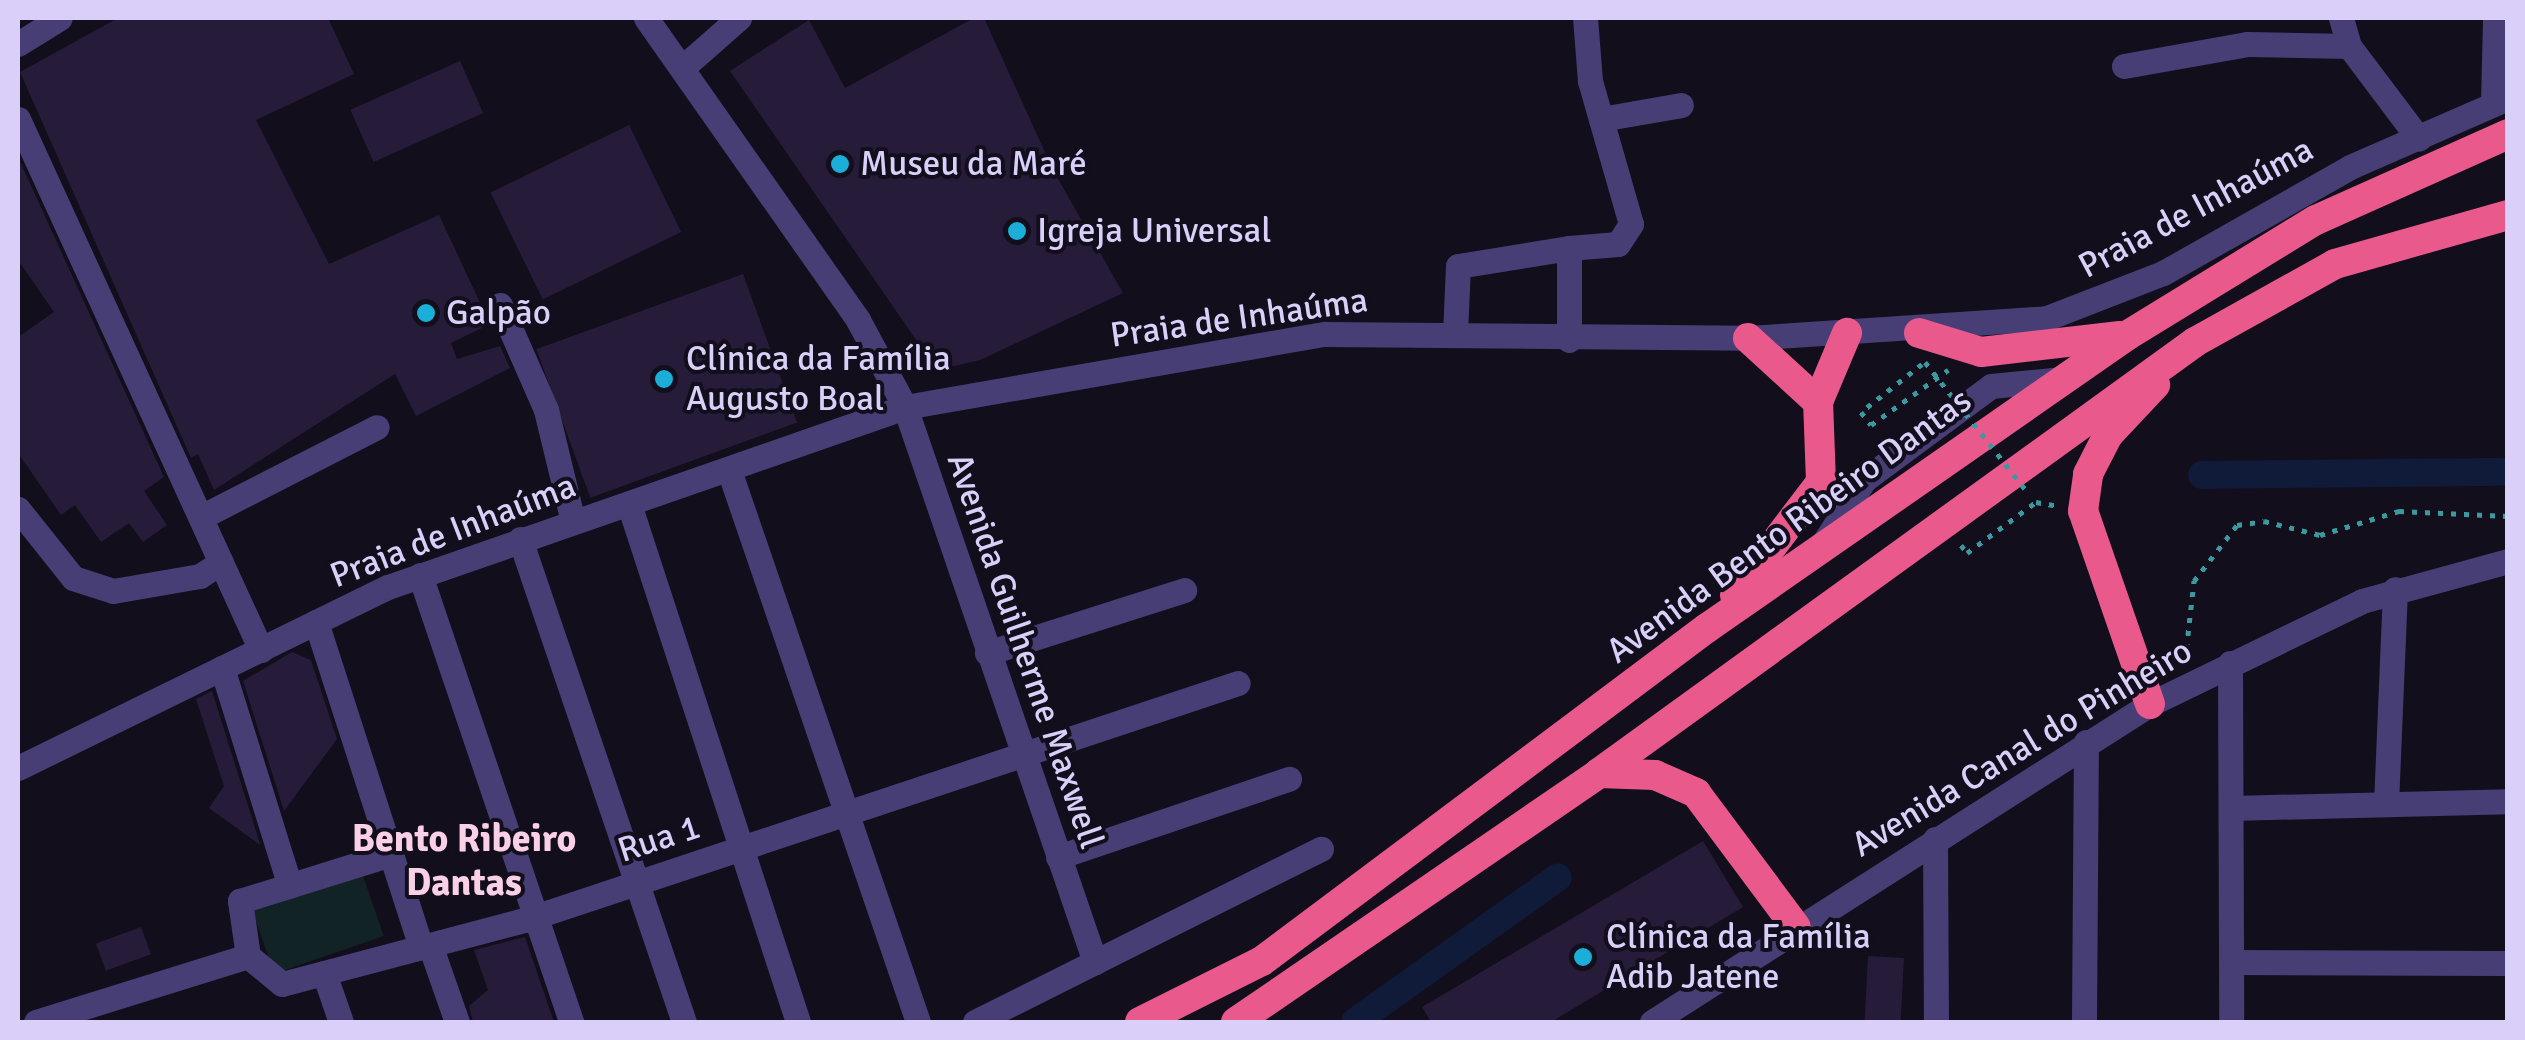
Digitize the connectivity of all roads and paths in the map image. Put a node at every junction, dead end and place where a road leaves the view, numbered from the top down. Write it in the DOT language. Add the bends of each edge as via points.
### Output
graph roads {
  1 [pos="60,18"];
  2 [pos="646,18"];
  3 [pos="739,18"];
  4 [pos="1585,18"];
  5 [pos="2341,18"];
  6 [pos="2495,18"];
  7 [pos="18,44"];
  8 [pos="2349,46"];
  9 [pos="2124,66"];
  10 [pos="682,68"];
  11 [pos="2500,100"];
  12 [pos="1681,105"];
  13 [pos="18,119"];
  14 [pos="1601,119"];
  15 [pos="2508,134"];
  16 [pos="2420,139"];
  17 [pos="2508,215"];
  18 [pos="1569,248"];
  19 [pos="500,305"];
  20 [pos="1847,333"];
  21 [pos="1918,333"];
  22 [pos="1455,334"];
  23 [pos="2128,335"];
  24 [pos="1748,338"];
  25 [pos="1569,340"];
  26 [pos="2195,342"];
  27 [pos="1927,382"];
  28 [pos="1818,402"];
  29 [pos="905,407"];
  30 [pos="377,427"];
  31 [pos="729,470"];
  32 [pos="2026,489"];
  33 [pos="629,504"];
  34 [pos="18,509"];
  35 [pos="203,516"];
  36 [pos="2508,516"];
  37 [pos="573,522"];
  38 [pos="520,540"];
  39 [pos="2508,561"];
  40 [pos="221,562"];
  41 [pos="420,574"];
  42 [pos="2395,589"];
  43 [pos="1184,590"];
  44 [pos="316,622"];
  45 [pos="1707,628"];
  46 [pos="260,650"];
  47 [pos="987,653"];
  48 [pos="2230,663"];
  49 [pos="222,668"];
  50 [pos="1238,683"];
  51 [pos="2182,688"];
  52 [pos="2150,704"];
  53 [pos="2086,742"];
  54 [pos="1021,752"];
  55 [pos="18,768"];
  56 [pos="1599,774"];
  57 [pos="1289,779"];
  58 [pos="2508,801"];
  59 [pos="2386,804"];
  60 [pos="2231,808"];
  61 [pos="842,815"];
  62 [pos="1935,839"];
  63 [pos="1321,848"];
  64 [pos="740,850"];
  65 [pos="391,854"];
  66 [pos="1058,857"];
  67 [pos="637,883"];
  68 [pos="290,886"];
  69 [pos="535,917"];
  70 [pos="1796,927"];
  71 [pos="426,946"];
  72 [pos="248,956"];
  73 [pos="1095,962"];
  74 [pos="2231,962"];
  75 [pos="2508,963"];
  76 [pos="324,973"];
  77 [pos="36,1022"];
  78 [pos="341,1022"];
  79 [pos="456,1022"];
  80 [pos="571,1022"];
  81 [pos="684,1022"];
  82 [pos="798,1022"];
  83 [pos="918,1022"];
  84 [pos="974,1022"];
  85 [pos="1140,1022"];
  86 [pos="1236,1022"];
  87 [pos="1652,1022"];
  88 [pos="1936,1022"];
  89 [pos="2084,1022"];
  90 [pos="2231,1022"];
  1 -- 7 [label="street"];
  2 -- 10 [label="street, Avenida Guilherme Maxwell"];
  3 -- 10 [label="street"];
  4 -- 14 [label="street"];
  5 -- 8 [label="street"];
  6 -- 11 [label="street, Praia de Inhaúma"];
  8 -- 9 [label="street" via="2220,46"];
  8 -- 16 [label="street"];
  10 -- 29 [label="street, Avenida Guilherme Maxwell" via="858,320"];
  11 -- 16 [label="street, Praia de Inhaúma"];
  12 -- 14 [label="street"];
  13 -- 35 [label="street"];
  14 -- 18 [label="street" via="1631,224 1618,244"];
  15 -- 23 [label="highway, Avenida Bento Ribeiro Dantas" via="2316,220"];
  16 -- 21 [label="street, Praia de Inhaúma" via="2090,304 1997,327"];
  17 -- 26 [label="highway" via="2335,264"];
  18 -- 22 [label="street" via="1458,266"];
  18 -- 25 [label="street"];
  19 -- 37 [label="street" via="546,410"];
  20 -- 21 [label="street, Praia de Inhaúma"];
  20 -- 24 [label="street, Praia de Inhaúma"];
  20 -- 28 [label="highway"];
  21 -- 23 [label="highway" via="1981,352"];
  22 -- 25 [label="street, Praia de Inhaúma"];
  22 -- 29 [label="street, Praia de Inhaúma" via="1326,334"];
  23 -- 45 [label="highway, Avenida Bento Ribeiro Dantas"];
  24 -- 25 [label="street, Praia de Inhaúma"];
  24 -- 28 [label="highway"];
  26 -- 52 [label="highway" via="2108,435 2088,474 2084,511"];
  26 -- 56 [label="highway"];
  27 -- 32 [label="path, bridge" via="1872,425 1860,412 1925,362"];
  28 -- 45 [label="highway" via="1822,482"];
  29 -- 31 [label="street, Praia de Inhaúma"];
  29 -- 47 [label="street, Avenida Guilherme Maxwell"];
  30 -- 35 [label="street"];
  31 -- 33 [label="street, Praia de Inhaúma"];
  31 -- 61 [label="street"];
  33 -- 37 [label="street, Praia de Inhaúma"];
  33 -- 64 [label="street"];
  34 -- 40 [label="street" via="73,578 113,591 200,576"];
  35 -- 40 [label="street"];
  36 -- 51 [label="path" via="2486,522 2411,510 2320,535 2264,521 2225,531 2194,580"];
  37 -- 38 [label="street, Praia de Inhaúma"];
  38 -- 41 [label="street, Praia de Inhaúma"];
  38 -- 67 [label="street"];
  39 -- 42 [label="street, Avenida Canal do Pinheiro"];
  40 -- 46 [label="street"];
  41 -- 44 [label="street, Praia de Inhaúma"];
  41 -- 69 [label="street"];
  42 -- 48 [label="street, Avenida Canal do Pinheiro"];
  42 -- 59 [label="street"];
  43 -- 47 [label="street"];
  44 -- 46 [label="street, Praia de Inhaúma"];
  44 -- 65 [label="street"];
  45 -- 85 [label="highway, Avenida Bento Ribeiro Dantas" via="1262,961"];
  46 -- 49 [label="street, Praia de Inhaúma"];
  47 -- 54 [label="street, Avenida Guilherme Maxwell"];
  48 -- 51 [label="street, Avenida Canal do Pinheiro"];
  48 -- 60 [label="street"];
  49 -- 55 [label="street, Praia de Inhaúma"];
  49 -- 68 [label="street"];
  50 -- 54 [label="street, Rua 1"];
  51 -- 52 [label="street, Avenida Canal do Pinheiro"];
  52 -- 53 [label="street, Avenida Canal do Pinheiro"];
  53 -- 62 [label="street, Avenida Canal do Pinheiro"];
  53 -- 89 [label="street"];
  54 -- 61 [label="street, Rua 1"];
  54 -- 66 [label="street, Avenida Guilherme Maxwell"];
  56 -- 70 [label="highway" via="1655,775 1696,793"];
  56 -- 86 [label="highway"];
  57 -- 66 [label="street"];
  58 -- 59 [label="street"];
  59 -- 60 [label="street"];
  60 -- 74 [label="street"];
  61 -- 64 [label="street, Rua 1"];
  61 -- 83 [label="street"];
  62 -- 70 [label="street, Avenida Canal do Pinheiro"];
  62 -- 88 [label="street"];
  63 -- 73 [label="street"];
  64 -- 67 [label="street, Rua 1"];
  64 -- 82 [label="street"];
  65 -- 68 [label="street"];
  65 -- 71 [label="street"];
  66 -- 73 [label="street, Avenida Guilherme Maxwell"];
  67 -- 69 [label="street, Rua 1"];
  67 -- 81 [label="street"];
  68 -- 72 [label="street" via="240,901"];
  69 -- 71 [label="street, Rua 1"];
  69 -- 80 [label="street"];
  70 -- 87 [label="street, Avenida Canal do Pinheiro"];
  71 -- 76 [label="street, Rua 1"];
  71 -- 79 [label="street"];
  72 -- 76 [label="street, Rua 1" via="282,984"];
  72 -- 77 [label="street"];
  73 -- 84 [label="street"];
  74 -- 75 [label="street"];
  74 -- 90 [label="street"];
  76 -- 78 [label="street"];
}
